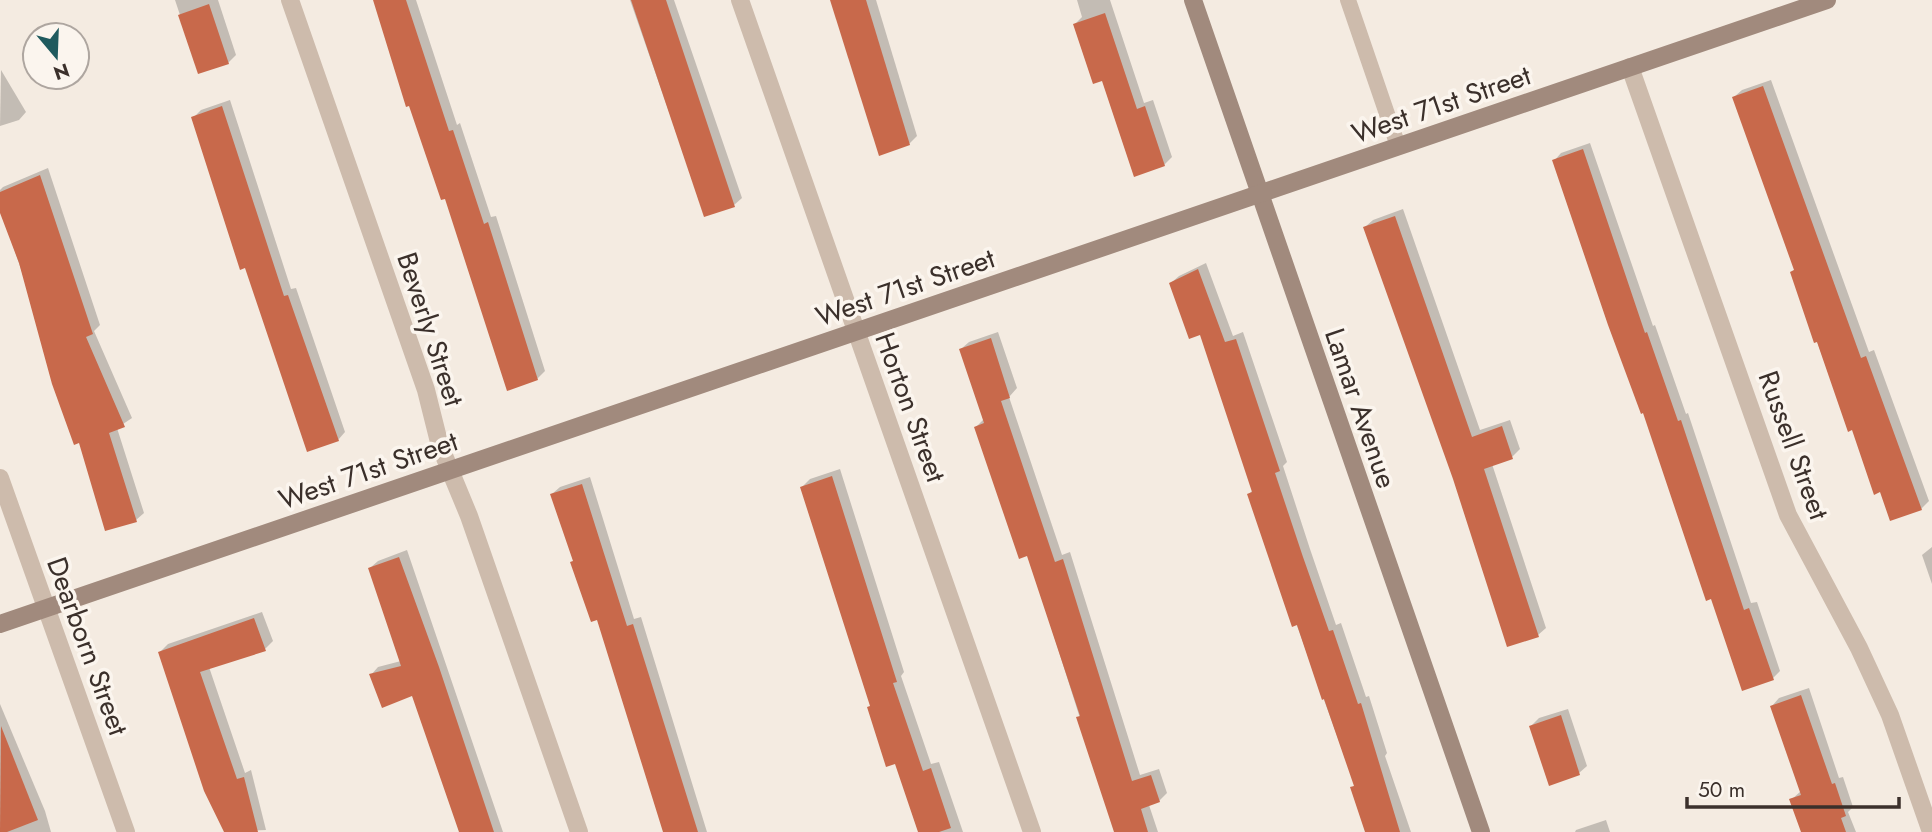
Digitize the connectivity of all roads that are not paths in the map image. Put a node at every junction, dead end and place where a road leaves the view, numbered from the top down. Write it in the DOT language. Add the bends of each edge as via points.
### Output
graph roads {
  1 [pos="290,0"];
  2 [pos="740,0"];
  3 [pos="1192,0"];
  4 [pos="1348,0"];
  5 [pos="1826,0"];
  6 [pos="1630,67"];
  7 [pos="1398,146"];
  8 [pos="1260,194"];
  9 [pos="856,331"];
  10 [pos="450,470"];
  11 [pos="0,478"];
  12 [pos="47,608"];
  13 [pos="0,624"];
  14 [pos="126,832"];
  15 [pos="579,832"];
  16 [pos="1031,832"];
  17 [pos="1481,832"];
  18 [pos="1931,832"];
  1 -- 10 [label="street, Beverly Street"];
  2 -- 9 [label="street, Horton Street"];
  3 -- 8 [label="street, Lamar Avenue"];
  4 -- 7 [label="lane"];
  5 -- 6 [label="street, West 71st Street"];
  6 -- 7 [label="street, West 71st Street"];
  6 -- 18 [label="street, Russell Street" via="1788,515 1890,715"];
  7 -- 8 [label="street, West 71st Street"];
  8 -- 9 [label="street, West 71st Street"];
  8 -- 17 [label="street, Lamar Avenue"];
  9 -- 10 [label="street, West 71st Street"];
  9 -- 16 [label="street, Horton Street"];
  10 -- 12 [label="street, West 71st Street"];
  10 -- 15 [label="street, Beverly Street"];
  11 -- 12 [label="street, Dearborn Street"];
  12 -- 13 [label="street, West 71st Street"];
  12 -- 14 [label="street, Dearborn Street"];
}
